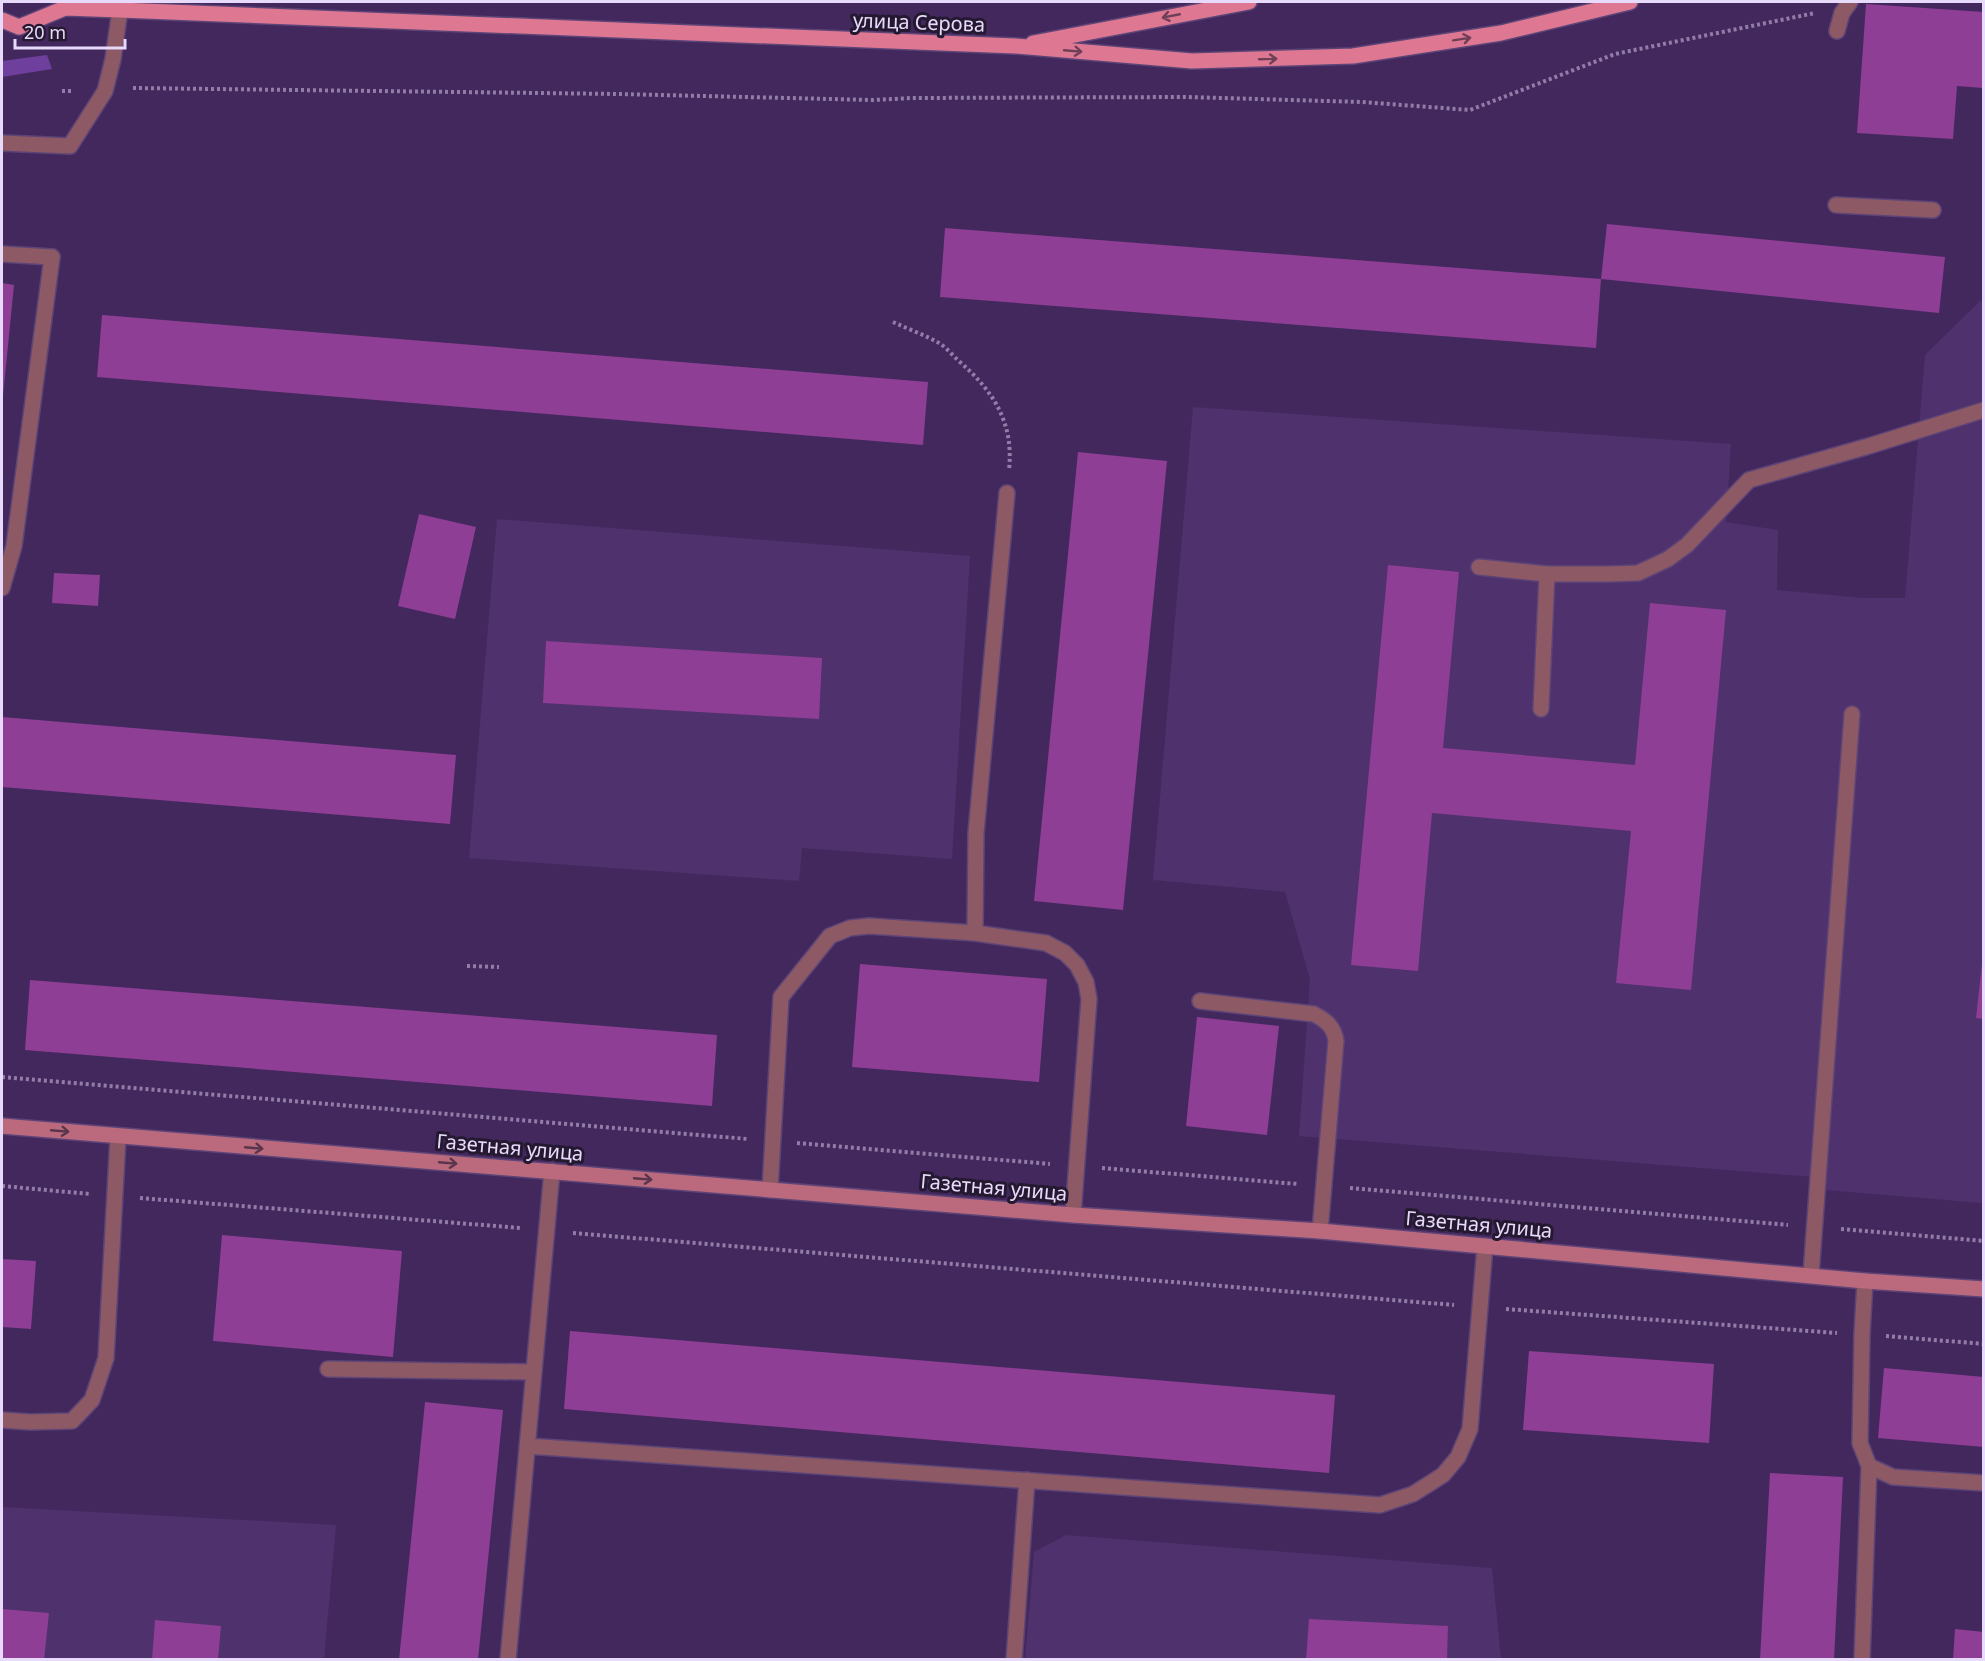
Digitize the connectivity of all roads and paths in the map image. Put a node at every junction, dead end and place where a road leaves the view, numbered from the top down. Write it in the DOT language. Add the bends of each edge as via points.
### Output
graph roads {
  1 [pos="1249,2"];
  2 [pos="1630,2"];
  3 [pos="1850,2"];
  4 [pos="60,5"];
  5 [pos="120,10"];
  6 [pos="1816,12"];
  7 [pos="2,20"];
  8 [pos="19,27"];
  9 [pos="1837,31"];
  10 [pos="2,32"];
  11 [pos="1015,46"];
  12 [pos="105,91"];
  13 [pos="2,143"];
  14 [pos="1836,205"];
  15 [pos="1933,210"];
  16 [pos="2,254"];
  17 [pos="893,322"];
  18 [pos="1983,410"];
  19 [pos="1007,493"];
  20 [pos="1479,567"];
  21 [pos="1547,574"];
  22 [pos="2,588"];
  23 [pos="1541,709"];
  24 [pos="1852,714"];
  25 [pos="975,933"];
  26 [pos="467,966"];
  27 [pos="499,967"];
  28 [pos="1200,1001"];
  29 [pos="2,1077"];
  30 [pos="2,1126"];
  31 [pos="118,1137"];
  32 [pos="773,1141"];
  33 [pos="1077,1166"];
  34 [pos="552,1171"];
  35 [pos="2,1186"];
  36 [pos="1324,1186"];
  37 [pos="770,1190"];
  38 [pos="114,1196"];
  39 [pos="1073,1215"];
  40 [pos="1816,1227"];
  41 [pos="548,1231"];
  42 [pos="1320,1231"];
  43 [pos="1983,1241"];
  44 [pos="1485,1245"];
  45 [pos="1811,1275"];
  46 [pos="1865,1281"];
  47 [pos="1983,1289"];
  48 [pos="1480,1307"];
  49 [pos="1862,1334"];
  50 [pos="1983,1344"];
  51 [pos="328,1369"];
  52 [pos="534,1372"];
  53 [pos="2,1420"];
  54 [pos="527,1446"];
  55 [pos="1869,1466"];
  56 [pos="1027,1480"];
  57 [pos="1983,1483"];
  58 [pos="508,1659"];
  59 [pos="1014,1659"];
  60 [pos="1862,1659"];
  1 -- 11 [label="main road, улица Серова, one-way"];
  11 -- 2 [label="main road, улица Серова, one-way" via="1192,61 1353,56 1502,33"];
  3 -- 9 [label="street"];
  4 -- 5 [label="main road, улица Серова"];
  4 -- 8 [label="main road, улица Серова"];
  5 -- 11 [label="main road, улица Серова"];
  5 -- 12 [label="street"];
  6 -- 12 [label="path" via="1615,54 1470,110 1362,102 1186,97 873,100 134,88"];
  7 -- 8 [label="main road"];
  8 -- 10 [label="main road, улица Серова"];
  12 -- 13 [label="street" via="70,146"];
  14 -- 15 [label="street"];
  16 -- 22 [label="street" via="52,257 14,546"];
  17 -- 19 [label="path" via="940,344 977,376 996,401 1011,453"];
  18 -- 21 [label="street" via="1749,480 1687,545 1638,573"];
  19 -- 25 [label="street" via="976,833"];
  20 -- 21 [label="street"];
  21 -- 23 [label="street"];
  24 -- 40 [label="street"];
  25 -- 32 [label="street" via="869,926 830,936 781,997"];
  25 -- 33 [label="street" via="1046,943 1065,953 1086,982 1089,999"];
  26 -- 27 [label="path"];
  28 -- 36 [label="street" via="1314,1014 1327,1021 1335,1032"];
  29 -- 32 [label="path"];
  30 -- 31 [label="main road, Газетная улица, one-way"];
  31 -- 34 [label="main road, Газетная улица, one-way"];
  31 -- 38 [label="street"];
  32 -- 33 [label="path"];
  32 -- 37 [label="street"];
  33 -- 36 [label="path"];
  33 -- 39 [label="street"];
  34 -- 37 [label="main road, Газетная улица, one-way"];
  34 -- 41 [label="street"];
  35 -- 38 [label="path"];
  36 -- 40 [label="path"];
  36 -- 42 [label="street"];
  37 -- 39 [label="main road, Газетная улица"];
  38 -- 41 [label="path"];
  38 -- 53 [label="street" via="106,1358 92,1400 72,1421"];
  39 -- 42 [label="main road, Газетная улица"];
  40 -- 43 [label="path"];
  40 -- 45 [label="street"];
  41 -- 48 [label="path"];
  41 -- 52 [label="street"];
  42 -- 44 [label="main road, Газетная улица"];
  44 -- 45 [label="main road, Газетная улица"];
  44 -- 48 [label="street"];
  45 -- 46 [label="main road, Газетная улица"];
  46 -- 47 [label="main road, Газетная улица"];
  46 -- 49 [label="street"];
  48 -- 49 [label="path"];
  48 -- 56 [label="street" via="1470,1429 1458,1457 1443,1474 1413,1494 1380,1505"];
  49 -- 50 [label="path"];
  49 -- 55 [label="street" via="1860,1443"];
  51 -- 52 [label="street"];
  52 -- 54 [label="street"];
  54 -- 56 [label="street"];
  54 -- 58 [label="street"];
  55 -- 57 [label="street" via="1893,1477"];
  55 -- 60 [label="street"];
  56 -- 59 [label="street"];
}
